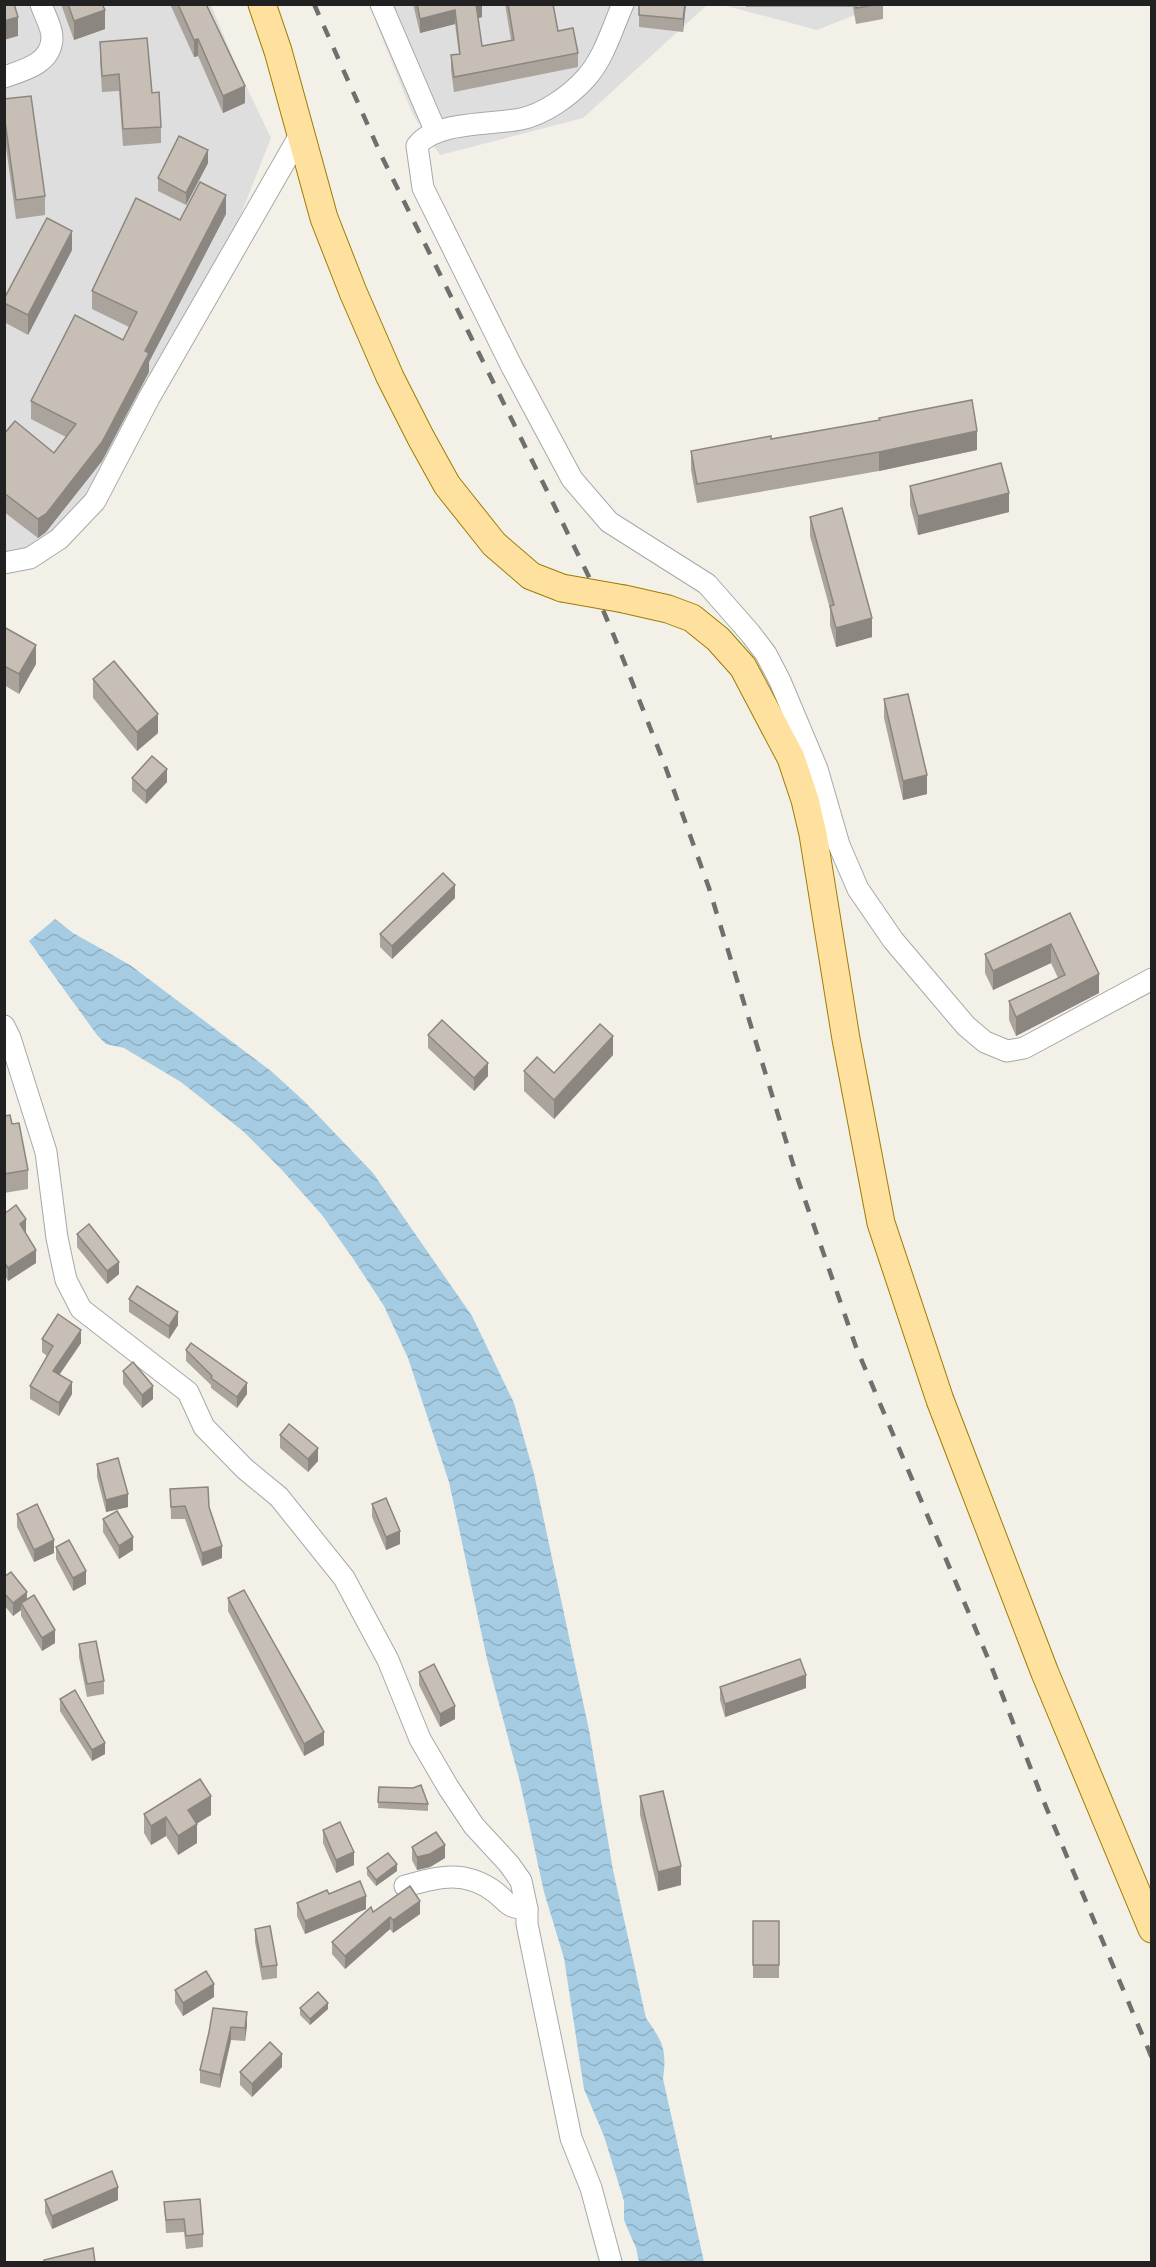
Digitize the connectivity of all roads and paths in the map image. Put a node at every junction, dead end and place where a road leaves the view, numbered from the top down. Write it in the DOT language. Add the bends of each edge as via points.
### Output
graph roads {
  1 [pos="41,4"];
  2 [pos="262,4"];
  3 [pos="381,4"];
  4 [pos="623,4"];
  5 [pos="4,76"];
  6 [pos="436,132"];
  7 [pos="300,135"];
  8 [pos="4,563"];
  9 [pos="766,654"];
  10 [pos="742,667"];
  11 [pos="1152,979"];
  12 [pos="4,1026"];
  13 [pos="405,1887"];
  14 [pos="527,1909"];
  15 [pos="1152,1929"];
  16 [pos="612,2262"];
  1 -- 5 [label="street" via="52,35 49,51 32,68"];
  2 -- 7 [label="main road"];
  3 -- 6 [label="street"];
  4 -- 6 [label="street" via="586,78 546,110 523,119"];
  6 -- 9 [label="street" via="417,146 423,188 572,479 609,522 707,584"];
  7 -- 8 [label="street" via="149,398 95,501 59,539 30,558"];
  7 -- 10 [label="main road, bridge" via="324,218 390,377 447,485 495,544 531,576 562,588 668,609 692,618 718,639"];
  9 -- 10 [label="street"];
  9 -- 11 [label="street" via="817,769 839,845 858,889 945,1005 985,1042 1007,1051 1024,1048"];
  10 -- 15 [label="main road" via="791,758 805,800 879,1213 898,1275 940,1400 1045,1673"];
  12 -- 14 [label="street" via="46,1152 66,1280 81,1309 188,1392 204,1427 244,1469 279,1497 344,1578 388,1660 420,1740 474,1826 521,1881"];
  13 -- 14 [label="street" via="458,1876 479,1882 512,1908"];
  14 -- 16 [label="street" via="571,2138 591,2188"];
}
